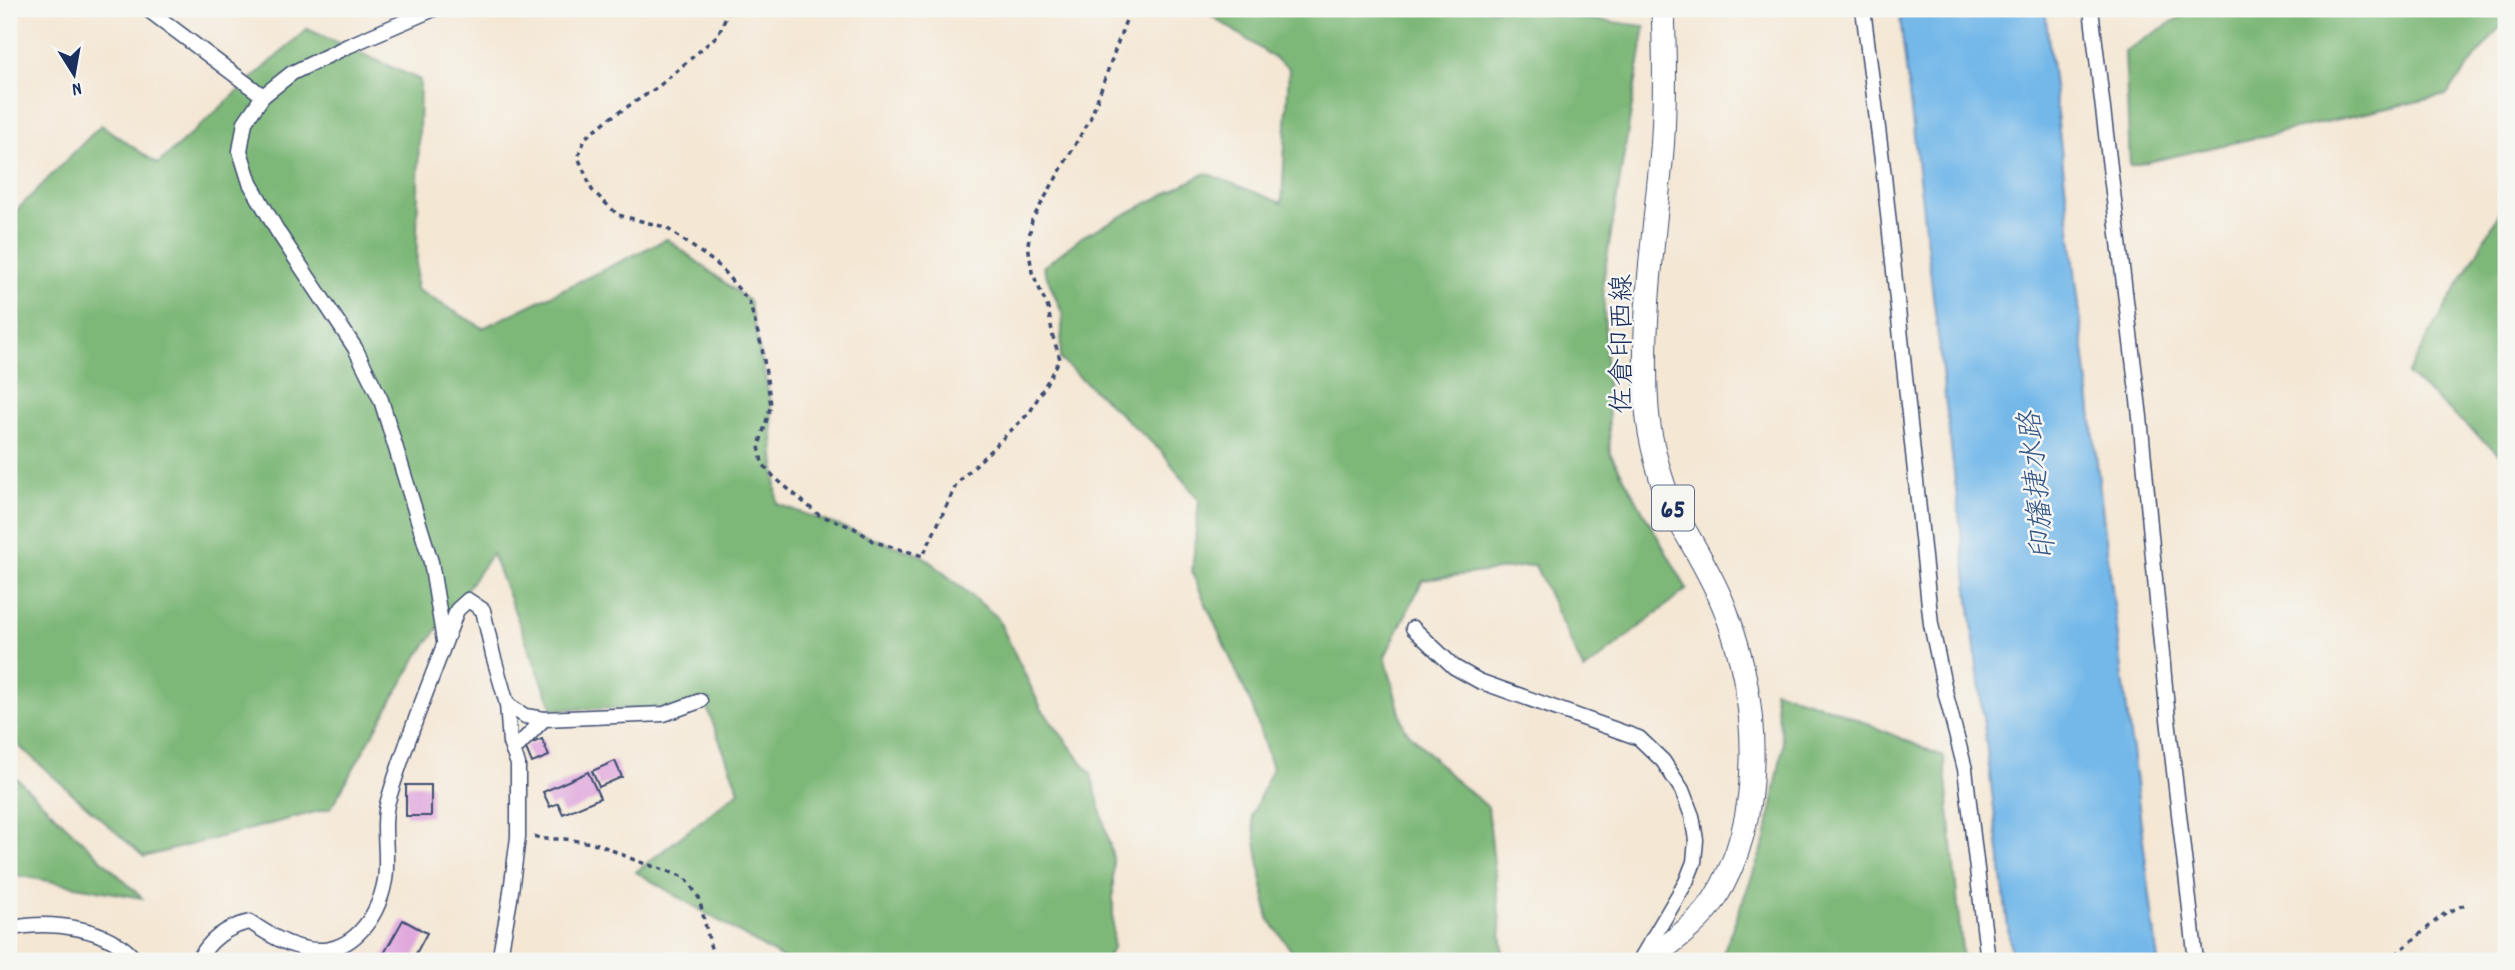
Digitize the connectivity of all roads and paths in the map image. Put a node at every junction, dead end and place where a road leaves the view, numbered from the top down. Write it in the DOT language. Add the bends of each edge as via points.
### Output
graph roads {
  1 [pos="147,9"];
  2 [pos="434,9"];
  3 [pos="729,9"];
  4 [pos="1130,9"];
  5 [pos="1663,9"];
  6 [pos="1863,9"];
  7 [pos="2091,9"];
  8 [pos="263,96"];
  9 [pos="1413,628"];
  10 [pos="444,646"];
  11 [pos="700,701"];
  12 [pos="507,704"];
  13 [pos="544,719"];
  14 [pos="513,751"];
  15 [pos="532,825"];
  16 [pos="2466,904"];
  17 [pos="9,929"];
  18 [pos="333,956"];
  19 [pos="136,961"];
  20 [pos="198,961"];
  21 [pos="499,961"];
  22 [pos="714,961"];
  23 [pos="1639,961"];
  24 [pos="1648,961"];
  25 [pos="1988,961"];
  26 [pos="2196,961"];
  27 [pos="2388,961"];
  1 -- 8 [label="street"];
  2 -- 8 [label="street" via="292,74"];
  3 -- 4 [label="path" via="718,35 658,87 586,136 578,157 592,191 618,215 665,227 717,264 749,301 771,405 759,446 762,463 774,477 818,514 875,542 923,556 957,483 1030,412 1060,359 1048,308 1032,272 1028,244 1032,220 1091,117"];
  5 -- 24 [label="main road, 佐倉印西線 / 65" via="1666,86 1644,351 1647,412 1672,508 1725,608 1742,664 1751,736 1750,789 1731,867 1713,902"];
  6 -- 25 [label="street" via="1931,624 1965,769"];
  7 -- 26 [label="street" via="2140,417"];
  8 -- 10 [label="street" via="245,122 240,151 250,183 355,348 381,400 431,562"];
  9 -- 23 [label="street" via="1454,667 1479,681 1639,738 1682,789 1696,840 1694,862"];
  10 -- 12 [label="street" via="457,610 468,600 483,610"];
  10 -- 18 [label="street" via="386,807 385,880 374,912 363,930"];
  11 -- 13 [label="street" via="664,714"];
  12 -- 13 [label="street" via="525,716"];
  12 -- 14 [label="street"];
  13 -- 14 [label="street"];
  14 -- 21 [label="street" via="518,764 518,837"];
  15 -- 22 [label="path" via="534,836 598,844 685,877 699,898"];
  16 -- 27 [label="path" via="2444,914"];
  17 -- 19 [label="street" via="65,925 101,935"];
  18 -- 20 [label="street" via="277,939 250,922 233,926 206,946"];
}
